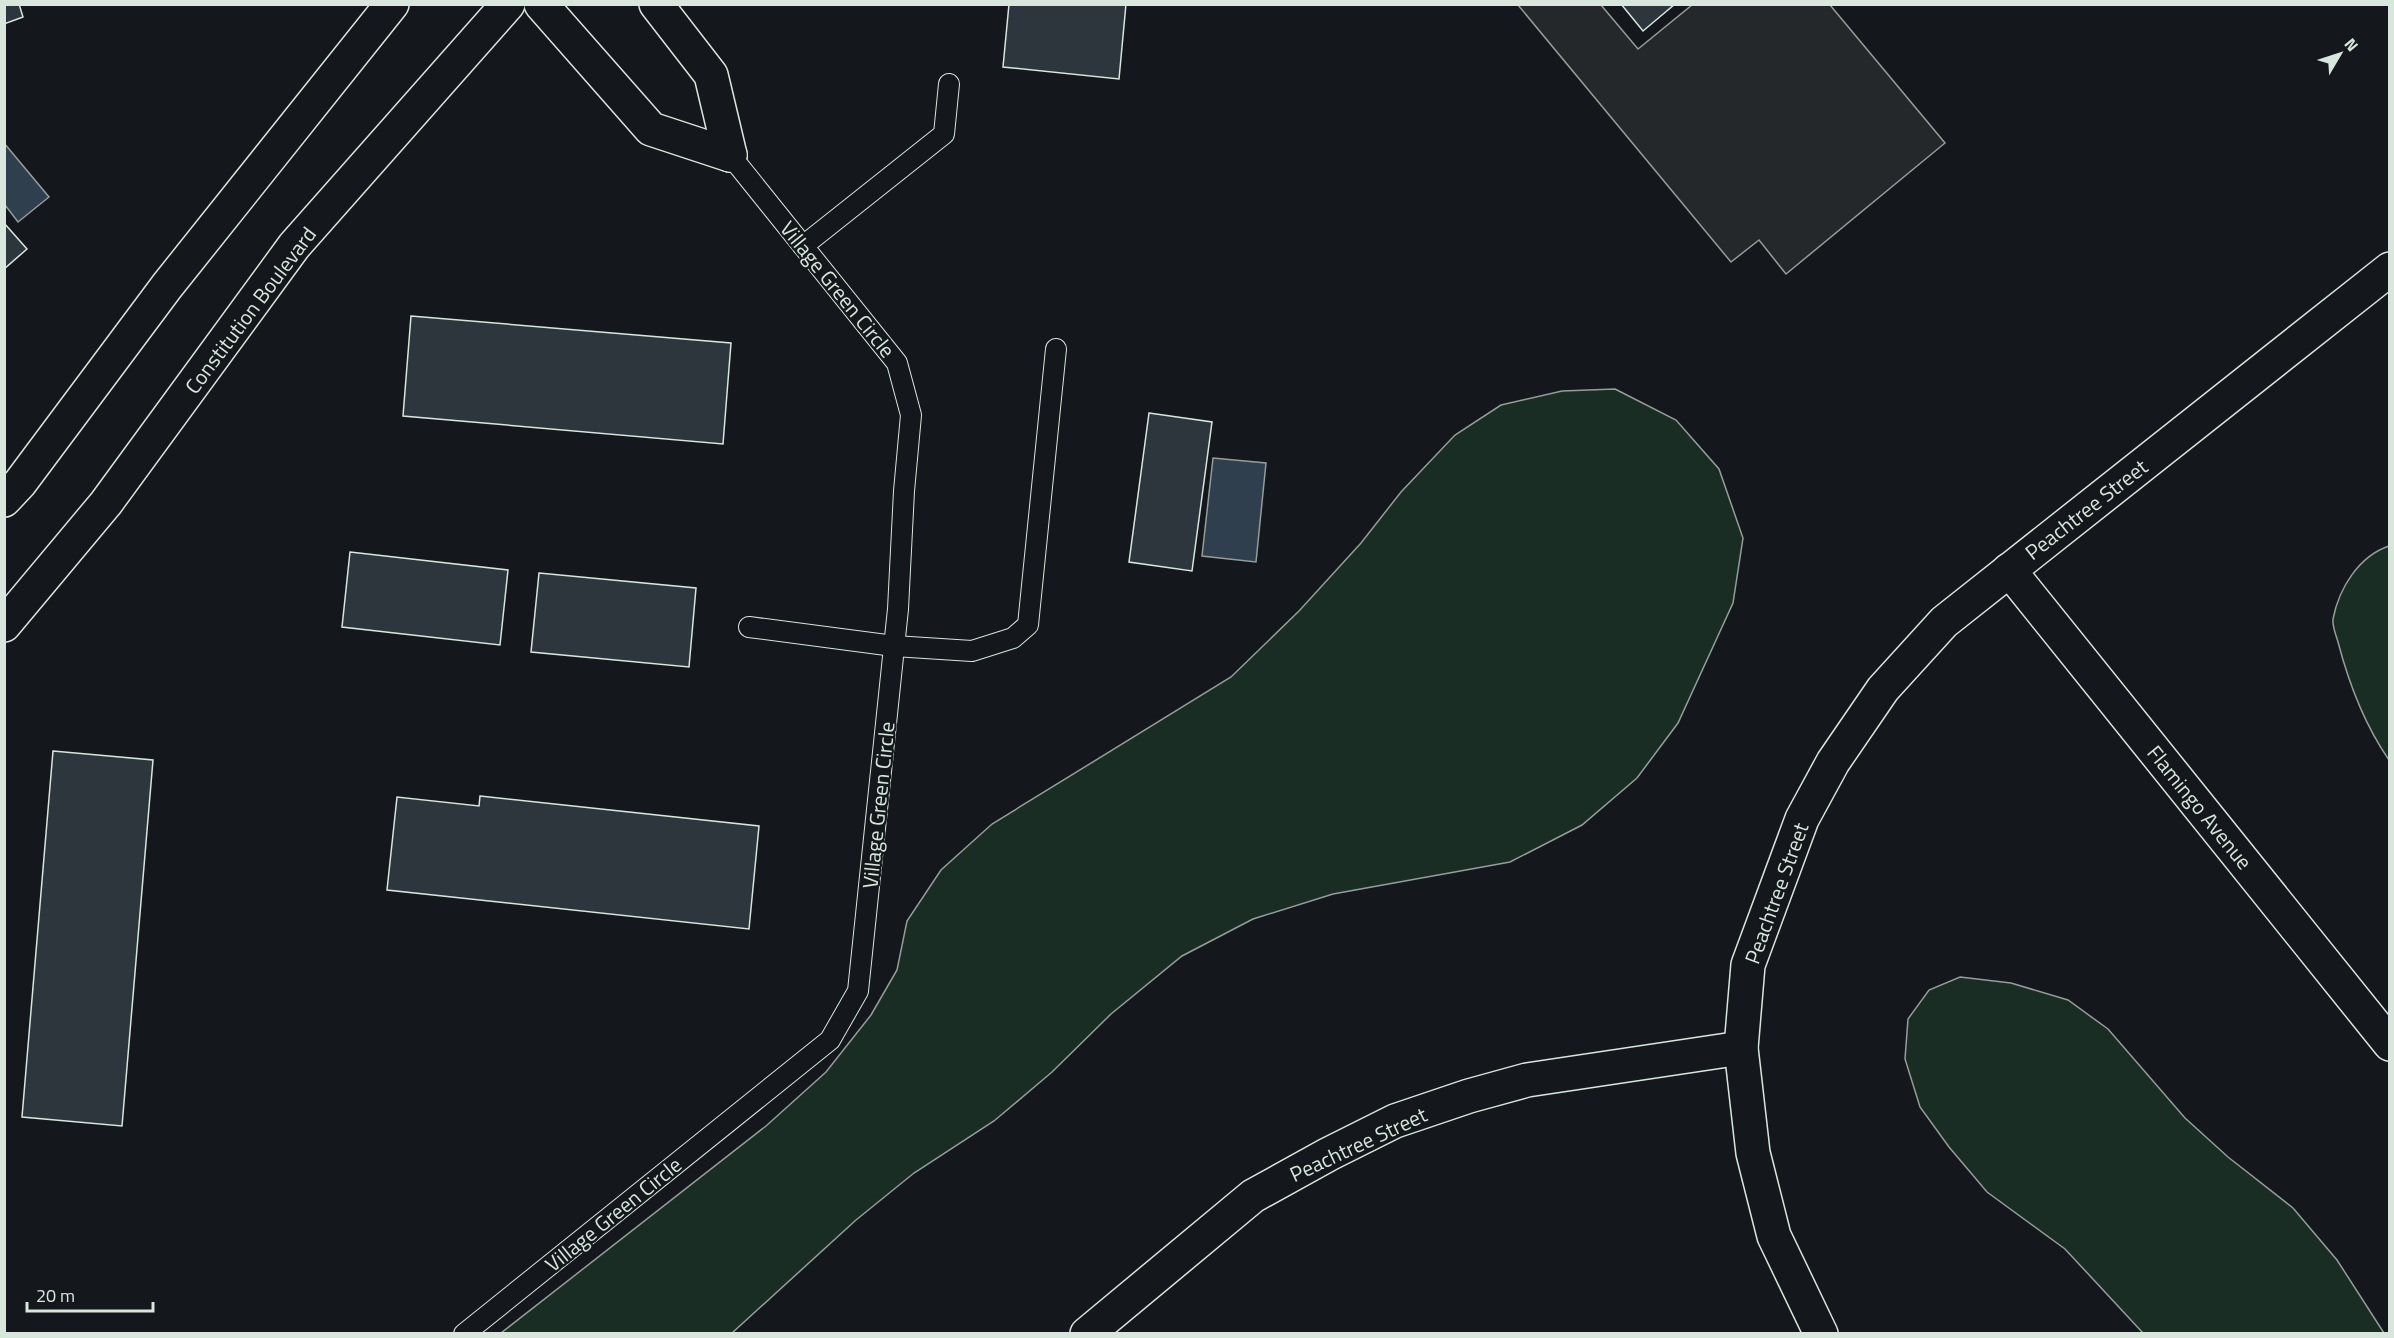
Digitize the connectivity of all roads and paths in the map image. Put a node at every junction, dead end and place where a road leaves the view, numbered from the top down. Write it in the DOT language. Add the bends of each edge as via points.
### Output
graph roads {
  1 [pos="392,4"];
  2 [pos="508,4"];
  3 [pos="541,4"];
  4 [pos="656,4"];
  5 [pos="949,84"];
  6 [pos="730,154"];
  7 [pos="803,246"];
  8 [pos="2390,269"];
  9 [pos="1056,349"];
  10 [pos="4,500"];
  11 [pos="2009,570"];
  12 [pos="4,625"];
  13 [pos="749,627"];
  14 [pos="894,646"];
  15 [pos="2390,1044"];
  16 [pos="1741,1048"];
  17 [pos="464,1334"];
  18 [pos="1087,1334"];
  19 [pos="1821,1334"];
  1 -- 10 [label="street" via="167,286"];
  2 -- 12 [label="street, Constitution Boulevard" via="294,246 113,494"];
  3 -- 6 [label="street" via="651,129"];
  4 -- 6 [label="street, Village Green Circle" via="711,75"];
  5 -- 7 [label="lane" via="944,134"];
  6 -- 7 [label="lane, Village Green Circle"];
  7 -- 14 [label="lane, Village Green Circle" via="897,363 911,415"];
  8 -- 11 [label="street, Peachtree Street"];
  9 -- 14 [label="lane" via="1028,626 1013,638 972,651"];
  11 -- 15 [label="street, Flamingo Avenue"];
  11 -- 16 [label="street, Peachtree Street" via="1944,622 1883,690 1833,762 1802,819 1748,965"];
  13 -- 14 [label="lane"];
  14 -- 17 [label="lane, Village Green Circle" via="858,991 830,1040"];
  16 -- 18 [label="street, Peachtree Street" via="1527,1080 1395,1121 1253,1196"];
  16 -- 19 [label="street" via="1753,1154 1774,1236"];
}
